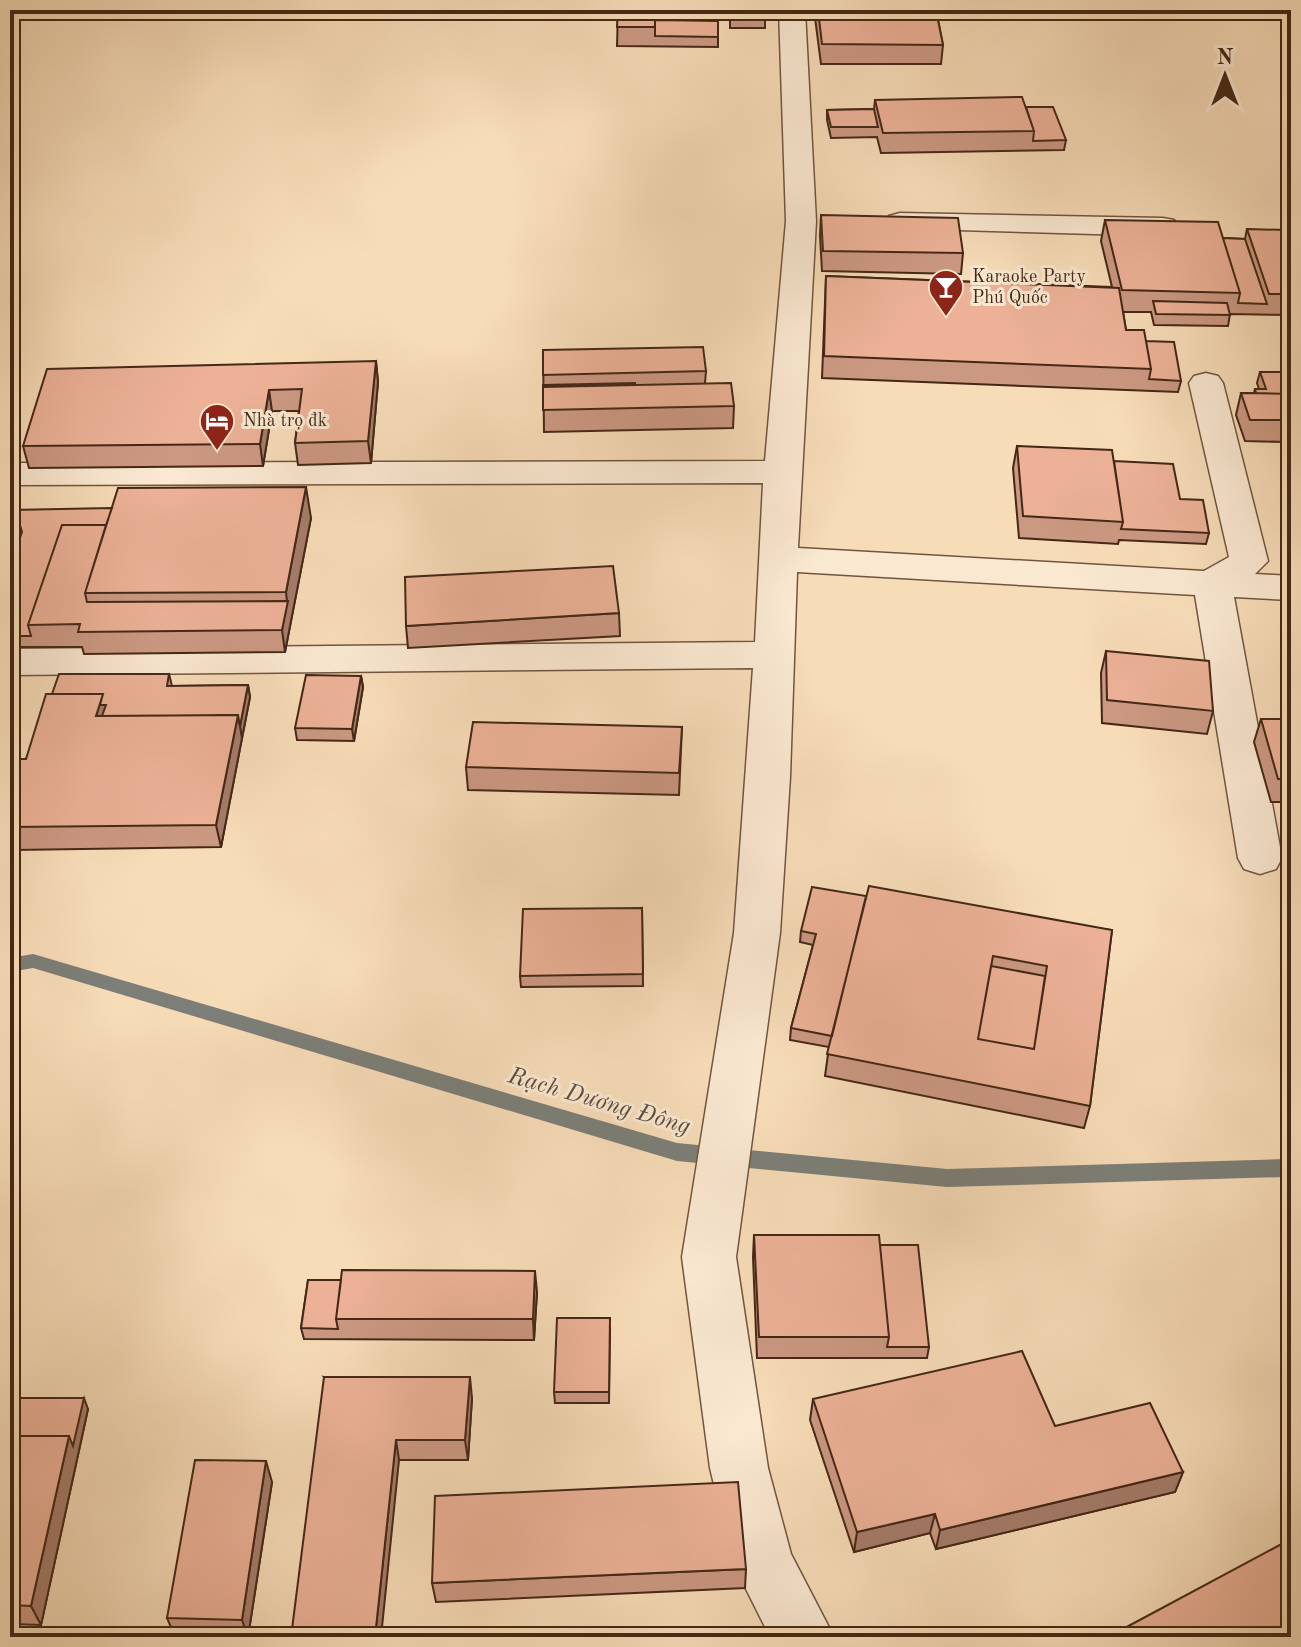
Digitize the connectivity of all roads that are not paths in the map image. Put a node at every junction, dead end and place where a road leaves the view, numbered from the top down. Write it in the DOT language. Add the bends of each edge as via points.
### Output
graph roads {
  1 [pos="792,10"];
  2 [pos="865,222"];
  3 [pos="1185,227"];
  4 [pos="1206,383"];
  5 [pos="782,472"];
  6 [pos="10,474"];
  7 [pos="777,559"];
  8 [pos="1212,583"];
  9 [pos="1291,588"];
  10 [pos="772,655"];
  11 [pos="10,662"];
  12 [pos="1260,858"];
  13 [pos="803,1637"];
  1 -- 5 [label="street" via="817,221"];
  2 -- 3 [label="street"];
  4 -- 8 [label="street" via="1249,561"];
  5 -- 6 [label="street"];
  5 -- 7 [label="street"];
  7 -- 8 [label="street"];
  7 -- 10 [label="street"];
  8 -- 9 [label="street"];
  8 -- 12 [label="street"];
  10 -- 11 [label="street"];
  10 -- 13 [label="street" via="757,933 709,1257 739,1468 763,1563"];
}
